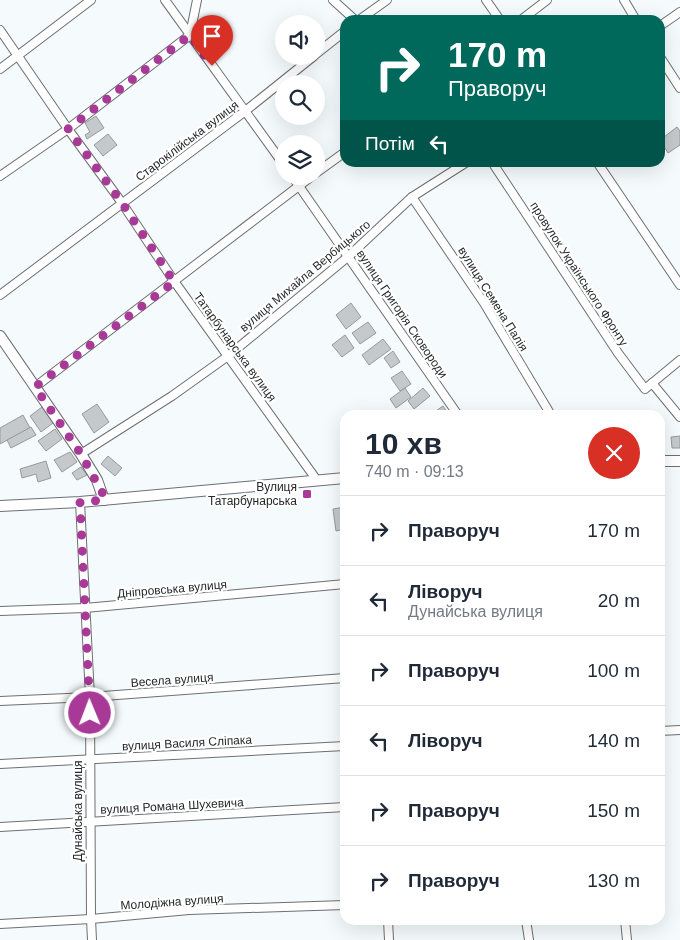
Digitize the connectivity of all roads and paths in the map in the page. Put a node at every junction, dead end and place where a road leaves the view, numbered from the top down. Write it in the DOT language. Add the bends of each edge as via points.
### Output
graph roads {
  1 [pos="91,0"];
  2 [pos="165,0"];
  3 [pos="197,0"];
  4 [pos="333,0"];
  5 [pos="387,0"];
  6 [pos="486,0"];
  7 [pos="547,0"];
  8 [pos="624,0"];
  9 [pos="680,12"];
  10 [pos="350,15"];
  11 [pos="366,15"];
  12 [pos="496,15"];
  13 [pos="528,15"];
  14 [pos="633,15"];
  15 [pos="665,22"];
  16 [pos="0,30"];
  17 [pos="190,35"];
  18 [pos="340,35"];
  19 [pos="325,47"];
  20 [pos="18,56"];
  21 [pos="303,65"];
  22 [pos="665,65"];
  23 [pos="0,69"];
  24 [pos="680,88"];
  25 [pos="244,112"];
  26 [pos="68,129"];
  27 [pos="275,153"];
  28 [pos="340,156"];
  29 [pos="325,166"];
  30 [pos="459,167"];
  31 [pos="495,167"];
  32 [pos="600,167"];
  33 [pos="0,176"];
  34 [pos="300,186"];
  35 [pos="412,196"];
  36 [pos="122,203"];
  37 [pos="349,256"];
  38 [pos="174,282"];
  39 [pos="680,284"];
  40 [pos="0,295"];
  41 [pos="0,336"];
  42 [pos="228,356"];
  43 [pos="680,360"];
  44 [pos="652,384"];
  45 [pos="35,387"];
  46 [pos="455,410"];
  47 [pos="548,410"];
  48 [pos="680,417"];
  49 [pos="81,454"];
  50 [pos="680,460"];
  51 [pos="665,461"];
  52 [pos="340,478"];
  53 [pos="316,479"];
  54 [pos="104,500"];
  55 [pos="80,502"];
  56 [pos="0,506"];
  57 [pos="340,584"];
  58 [pos="85,608"];
  59 [pos="0,611"];
  60 [pos="340,678"];
  61 [pos="90,697"];
  62 [pos="0,701"];
  63 [pos="680,730"];
  64 [pos="665,731"];
  65 [pos="340,746"];
  66 [pos="90,760"];
  67 [pos="0,764"];
  68 [pos="340,807"];
  69 [pos="90,822"];
  70 [pos="0,827"];
  71 [pos="340,905"];
  72 [pos="91,919"];
  73 [pos="0,924"];
  74 [pos="388,925"];
  75 [pos="527,925"];
  76 [pos="625,925"];
  77 [pos="92,940"];
  78 [pos="389,940"];
  79 [pos="529,940"];
  80 [pos="626,940"];
  1 -- 20 [label="street"];
  2 -- 17 [label="street"];
  3 -- 17 [label="street"];
  4 -- 10 [label="street"];
  5 -- 11 [label="street"];
  6 -- 12 [label="street"];
  7 -- 13 [label="street"];
  8 -- 14 [label="street"];
  9 -- 15 [label="street"];
  16 -- 20 [label="street, Татарбунарська вулиця"];
  17 -- 25 [label="street"];
  17 -- 26 [label="street"];
  18 -- 19 [label="street, Старокілійська вулиця"];
  20 -- 23 [label="street"];
  20 -- 26 [label="street, Татарбунарська вулиця"];
  21 -- 25 [label="street, Старокілійська вулиця"];
  22 -- 24 [label="street"];
  25 -- 27 [label="street"];
  25 -- 36 [label="street, Старокілійська вулиця"];
  26 -- 33 [label="street"];
  26 -- 36 [label="street, Татарбунарська вулиця"];
  28 -- 29 [label="street"];
  30 -- 35 [label="street, вулиця Михайла Вербицького"];
  31 -- 44 [label="street, провулок Українського Фронту" via="618,353 645,389"];
  32 -- 39 [label="street"];
  34 -- 37 [label="street, вулиця Григорія Сковороди"];
  34 -- 38 [label="street"];
  35 -- 37 [label="street, вулиця Михайла Вербицького"];
  35 -- 47 [label="street, вулиця Семена Палія" via="484,303"];
  36 -- 38 [label="street, Татарбунарська вулиця"];
  36 -- 40 [label="street, Старокілійська вулиця"];
  37 -- 42 [label="street, вулиця Михайла Вербицького"];
  37 -- 46 [label="street, вулиця Григорія Сковороди"];
  38 -- 42 [label="street, Татарбунарська вулиця"];
  38 -- 45 [label="street"];
  41 -- 45 [label="main road"];
  42 -- 49 [label="street, вулиця Михайла Вербицького"];
  42 -- 53 [label="street, Татарбунарська вулиця"];
  43 -- 44 [label="street"];
  44 -- 48 [label="street, провулок Українського Фронту"];
  45 -- 49 [label="main road"];
  49 -- 54 [label="main road" via="97,480"];
  50 -- 51 [label="main road"];
  52 -- 53 [label="main road"];
  53 -- 54 [label="main road"];
  54 -- 55 [label="main road"];
  55 -- 56 [label="main road"];
  55 -- 58 [label="street, Дунайська вулиця"];
  57 -- 58 [label="street, Дніпровська вулиця"];
  58 -- 59 [label="street, Дніпровська вулиця"];
  58 -- 61 [label="street, Дунайська вулиця"];
  60 -- 61 [label="street, Весела вулиця"];
  61 -- 62 [label="street, Весела вулиця"];
  61 -- 66 [label="street, Дунайська вулиця"];
  63 -- 64 [label="street"];
  65 -- 66 [label="street, вулиця Василя Сліпака"];
  66 -- 67 [label="street, вулиця Василя Сліпака"];
  66 -- 69 [label="street, Дунайська вулиця"];
  68 -- 69 [label="street, вулиця Романа Шухевича"];
  69 -- 70 [label="street, вулиця Романа Шухевича"];
  69 -- 72 [label="street, Дунайська вулиця"];
  71 -- 72 [label="street, Молодіжна вулиця" via="189,910"];
  72 -- 73 [label="street, Молодіжна вулиця"];
  72 -- 77 [label="street, Дунайська вулиця"];
  74 -- 78 [label="street"];
  75 -- 79 [label="street"];
  76 -- 80 [label="street"];
}
